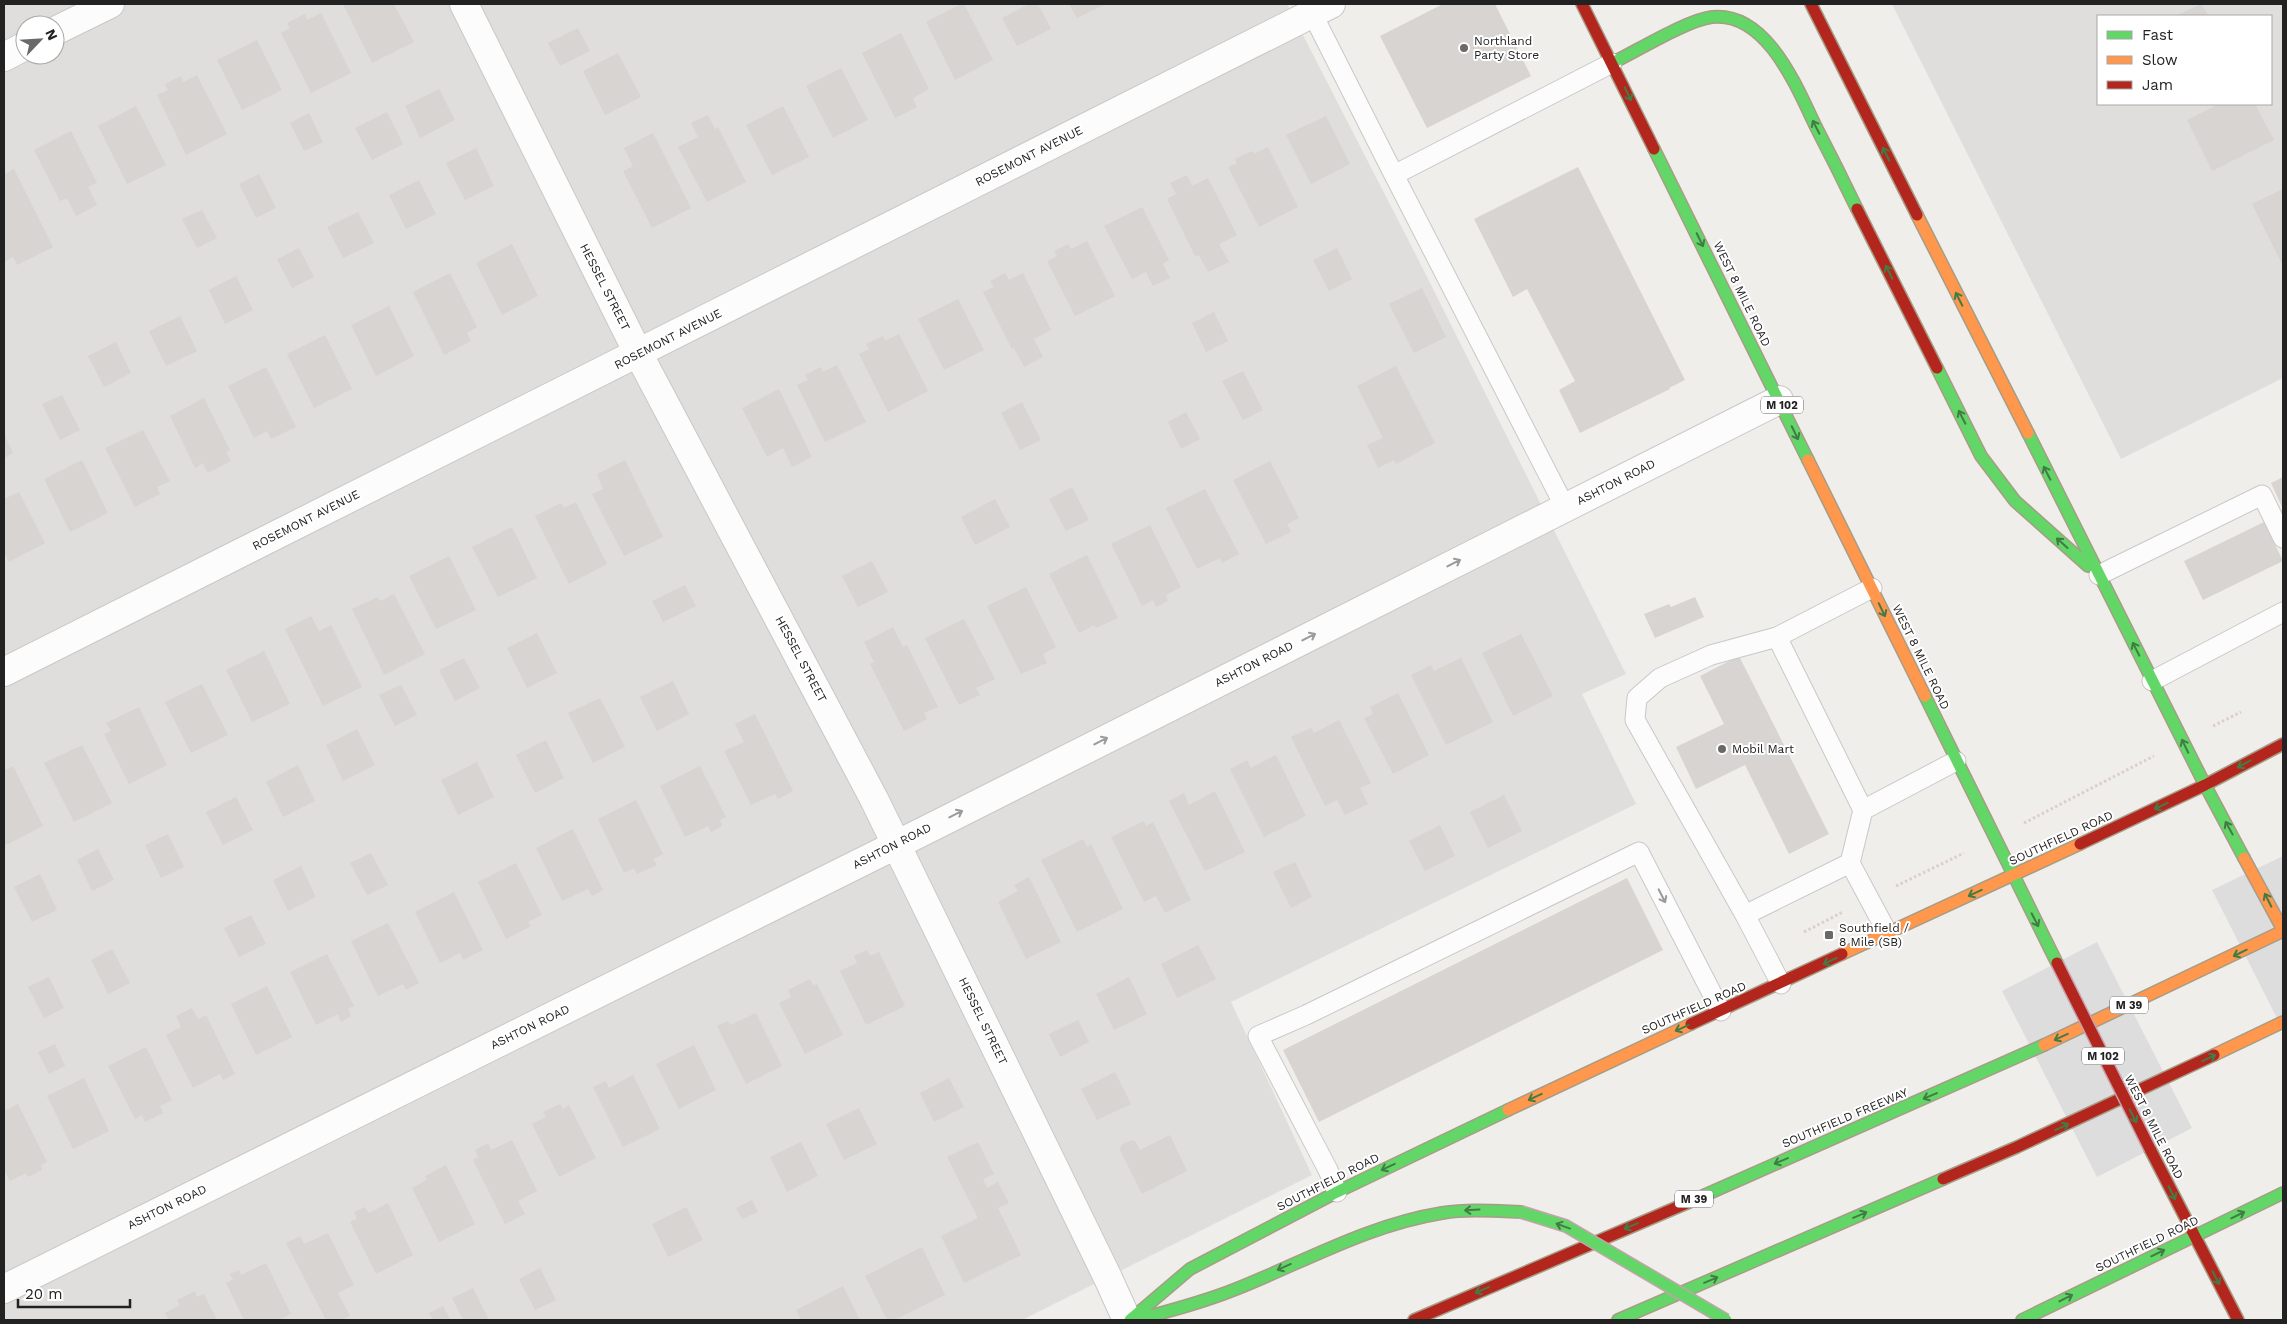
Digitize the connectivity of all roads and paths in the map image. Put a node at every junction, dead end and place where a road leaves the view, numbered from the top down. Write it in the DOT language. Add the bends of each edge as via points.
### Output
graph roads {
  1 [pos="110,4"];
  2 [pos="464,4"];
  3 [pos="1582,4"];
  4 [pos="1811,4"];
  5 [pos="1321,9"];
  6 [pos="65,26"];
  7 [pos="1612,63"];
  8 [pos="1394,175"];
  9 [pos="638,354"];
  10 [pos="1779,400"];
  11 [pos="1565,507"];
  12 [pos="2283,538"];
  13 [pos="2098,575"];
  14 [pos="1872,588"];
  15 [pos="2283,612"];
  16 [pos="1777,637"];
  17 [pos="4,672"];
  18 [pos="2152,681"];
  19 [pos="2241,712"];
  20 [pos="2182,740"];
  21 [pos="2283,744"];
  22 [pos="1956,761"];
  23 [pos="2205,785"];
  24 [pos="1864,810"];
  25 [pos="2030,820"];
  26 [pos="897,844"];
  27 [pos="1948,861"];
  28 [pos="1850,863"];
  29 [pos="2013,876"];
  30 [pos="1889,889"];
  31 [pos="1838,914"];
  32 [pos="1745,915"];
  33 [pos="2283,930"];
  34 [pos="1799,934"];
  35 [pos="1888,934"];
  36 [pos="1781,984"];
  37 [pos="1721,1011"];
  38 [pos="2283,1022"];
  39 [pos="1337,1192"];
  40 [pos="2283,1193"];
  41 [pos="2194,1236"];
  42 [pos="4,1289"];
  43 [pos="1128,1320"];
  44 [pos="1135,1320"];
  45 [pos="1414,1320"];
  46 [pos="1618,1320"];
  47 [pos="1726,1320"];
  48 [pos="2022,1320"];
  49 [pos="2238,1320"];
  1 -- 6 [label="street"];
  2 -- 9 [label="street, HESSEL STREET"];
  3 -- 7 [label="main road, WEST 8 MILE ROAD / M 102"];
  13 -- 4 [label="main road, one-way"];
  5 -- 8 [label="lane"];
  5 -- 9 [label="street, ROSEMONT AVENUE"];
  7 -- 8 [label="lane"];
  7 -- 10 [label="main road, WEST 8 MILE ROAD / M 102, one-way"];
  13 -- 7 [label="main road, one-way" via="2015,501 1982,456 1784,65 1757,31 1730,17 1711,16"];
  8 -- 11 [label="lane"];
  9 -- 17 [label="street, ROSEMONT AVENUE"];
  9 -- 26 [label="street, HESSEL STREET"];
  10 -- 11 [label="street, ASHTON ROAD"];
  10 -- 14 [label="main road, WEST 8 MILE ROAD / M 102, one-way"];
  26 -- 11 [label="street, ASHTON ROAD, one-way"];
  12 -- 13 [label="lane" via="2262,495"];
  18 -- 13 [label="main road, one-way"];
  14 -- 16 [label="lane"];
  14 -- 22 [label="main road, WEST 8 MILE ROAD / M 102, one-way"];
  15 -- 18 [label="lane"];
  16 -- 24 [label="lane"];
  16 -- 32 [label="lane" via="1711,655 1660,678 1637,698 1635,720"];
  18 -- 20 [label="main road"];
  19 -- 20 [label="path"];
  23 -- 20 [label="main road, one-way"];
  20 -- 25 [label="path"];
  21 -- 23 [label="main road, SOUTHFIELD ROAD, one-way"];
  22 -- 24 [label="lane"];
  22 -- 29 [label="main road, WEST 8 MILE ROAD / M 102"];
  23 -- 29 [label="main road, SOUTHFIELD ROAD, one-way"];
  33 -- 23 [label="main road, one-way"];
  24 -- 28 [label="lane"];
  26 -- 42 [label="street, ASHTON ROAD"];
  26 -- 43 [label="street, HESSEL STREET"];
  27 -- 30 [label="path"];
  28 -- 32 [label="lane"];
  28 -- 35 [label="lane"];
  29 -- 35 [label="main road, SOUTHFIELD ROAD, one-way"];
  29 -- 41 [label="main road, WEST 8 MILE ROAD / M 102, one-way, bridge"];
  31 -- 34 [label="path"];
  32 -- 36 [label="lane"];
  33 -- 45 [label="main road, SOUTHFIELD FREEWAY / M 39, one-way" via="2185,980 1974,1077"];
  35 -- 36 [label="main road, SOUTHFIELD ROAD, one-way"];
  36 -- 37 [label="main road, SOUTHFIELD ROAD"];
  37 -- 39 [label="main road, SOUTHFIELD ROAD, one-way"];
  39 -- 37 [label="lane, one-way" via="1258,1036 1639,852"];
  46 -- 38 [label="main road, one-way" via="2017,1147"];
  39 -- 43 [label="main road, SOUTHFIELD ROAD" via="1190,1269"];
  41 -- 40 [label="main road, SOUTHFIELD ROAD, one-way"];
  48 -- 41 [label="main road, SOUTHFIELD ROAD, one-way"];
  41 -- 49 [label="main road, WEST 8 MILE ROAD / M 102, one-way"];
  47 -- 44 [label="main road, one-way, bridge" via="1566,1226 1521,1212 1489,1209 1459,1210 1375,1228 1236,1289"];
}
